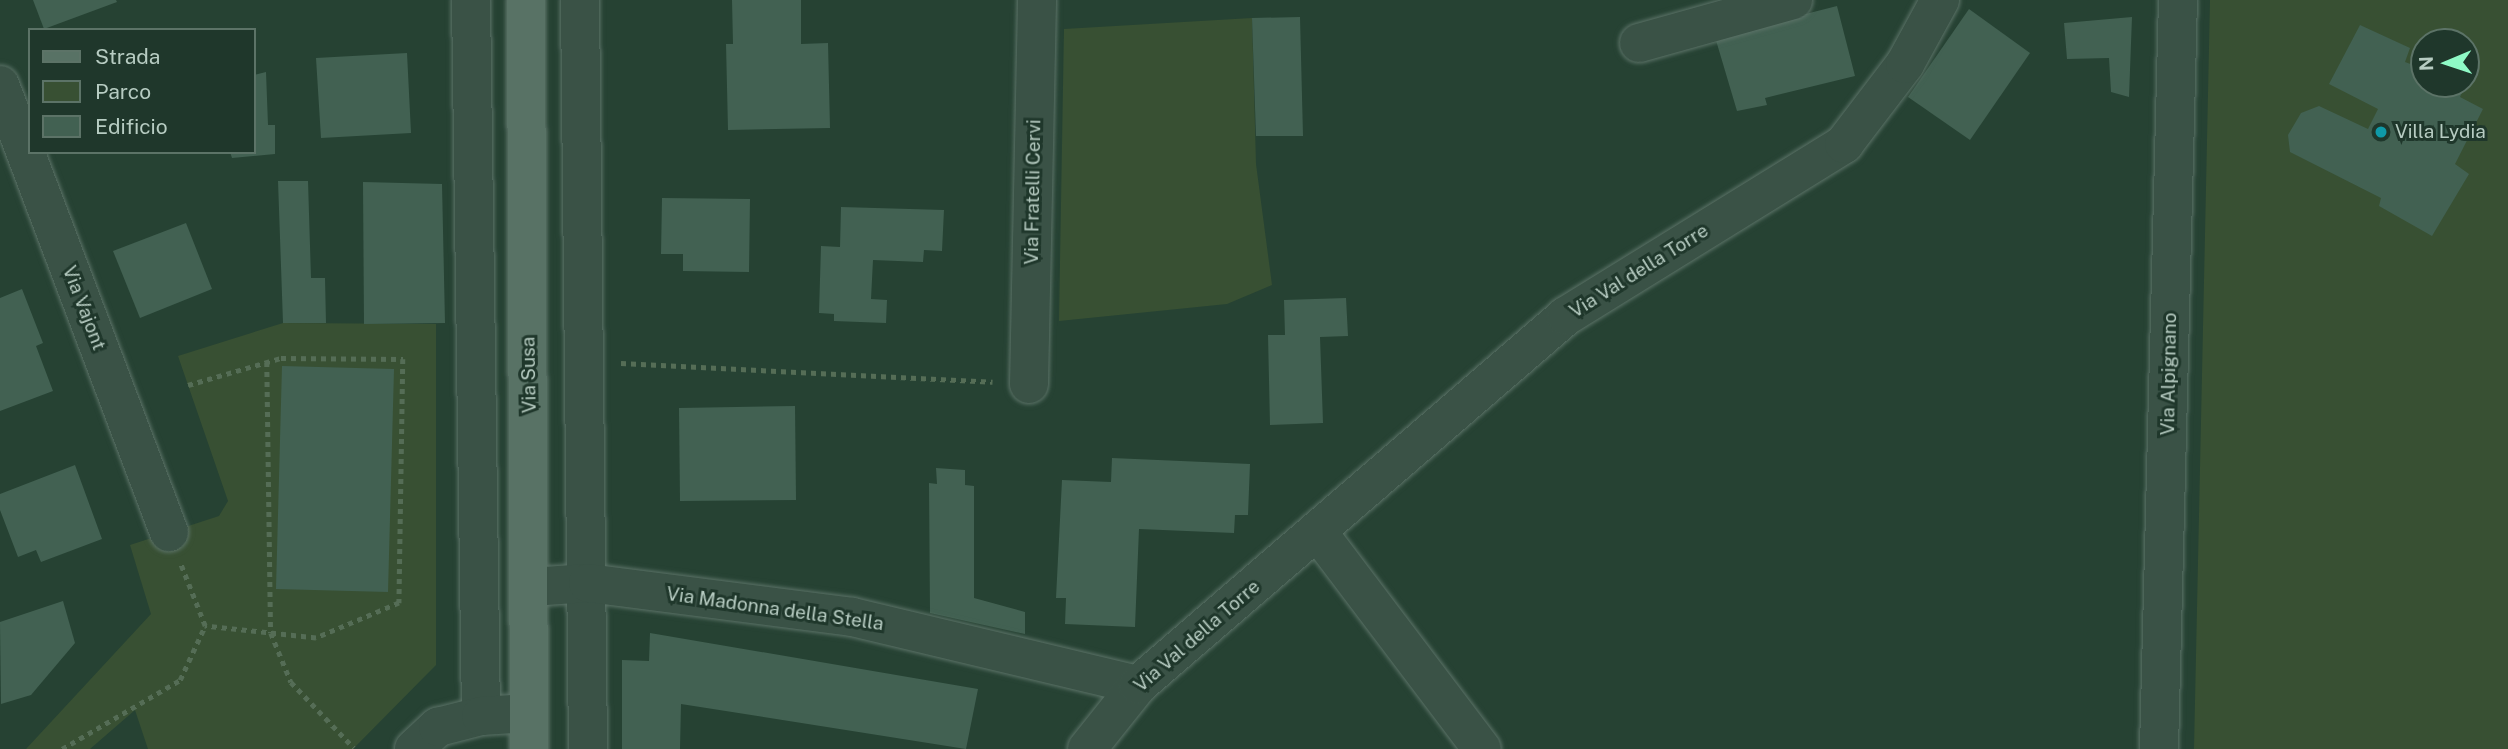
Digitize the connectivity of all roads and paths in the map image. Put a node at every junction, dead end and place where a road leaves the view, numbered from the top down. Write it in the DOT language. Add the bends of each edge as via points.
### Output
graph roads {
  1 [pos="471,0"];
  2 [pos="526,0"];
  3 [pos="580,0"];
  4 [pos="1037,0"];
  5 [pos="1793,0"];
  6 [pos="1940,0"];
  7 [pos="2178,0"];
  8 [pos="1639,43"];
  9 [pos="0,85"];
  10 [pos="585,361"];
  11 [pos="267,362"];
  12 [pos="1029,384"];
  13 [pos="188,385"];
  14 [pos="1317,531"];
  15 [pos="169,532"];
  16 [pos="588,583"];
  17 [pos="531,587"];
  18 [pos="205,626"];
  19 [pos="271,634"];
  20 [pos="1138,685"];
  21 [pos="481,716"];
  22 [pos="529,731"];
  23 [pos="354,748"];
  24 [pos="62,749"];
  25 [pos="414,749"];
  26 [pos="588,749"];
  27 [pos="1087,749"];
  28 [pos="1482,749"];
  29 [pos="2159,749"];
  1 -- 21 [label="street"];
  2 -- 17 [label="main road, Via Susa"];
  3 -- 10 [label="street"];
  4 -- 12 [label="street, Via Fratelli Cervi"];
  5 -- 8 [label="street"];
  6 -- 14 [label="street, Via Val della Torre" via="1905,64 1844,144 1566,316"];
  7 -- 29 [label="street, Via Alpignano"];
  9 -- 15 [label="street, Via Vajont"];
  10 -- 12 [label="path"];
  10 -- 16 [label="street"];
  11 -- 13 [label="path"];
  11 -- 19 [label="path"];
  11 -- 19 [label="path" via="281,358 403,359 399,603 316,638"];
  14 -- 20 [label="street, Via Val della Torre"];
  14 -- 28 [label="street"];
  15 -- 18 [label="path"];
  16 -- 17 [label="street, Via Madonna della Stella"];
  16 -- 20 [label="street, Via Madonna della Stella" via="852,617"];
  16 -- 26 [label="street"];
  17 -- 22 [label="main road, Via Susa"];
  18 -- 19 [label="path"];
  18 -- 24 [label="path" via="180,680"];
  19 -- 23 [label="path" via="291,682"];
  20 -- 27 [label="street, Via Val della Torre"];
  21 -- 22 [label="street"];
  21 -- 25 [label="street" via="438,727"];
}
